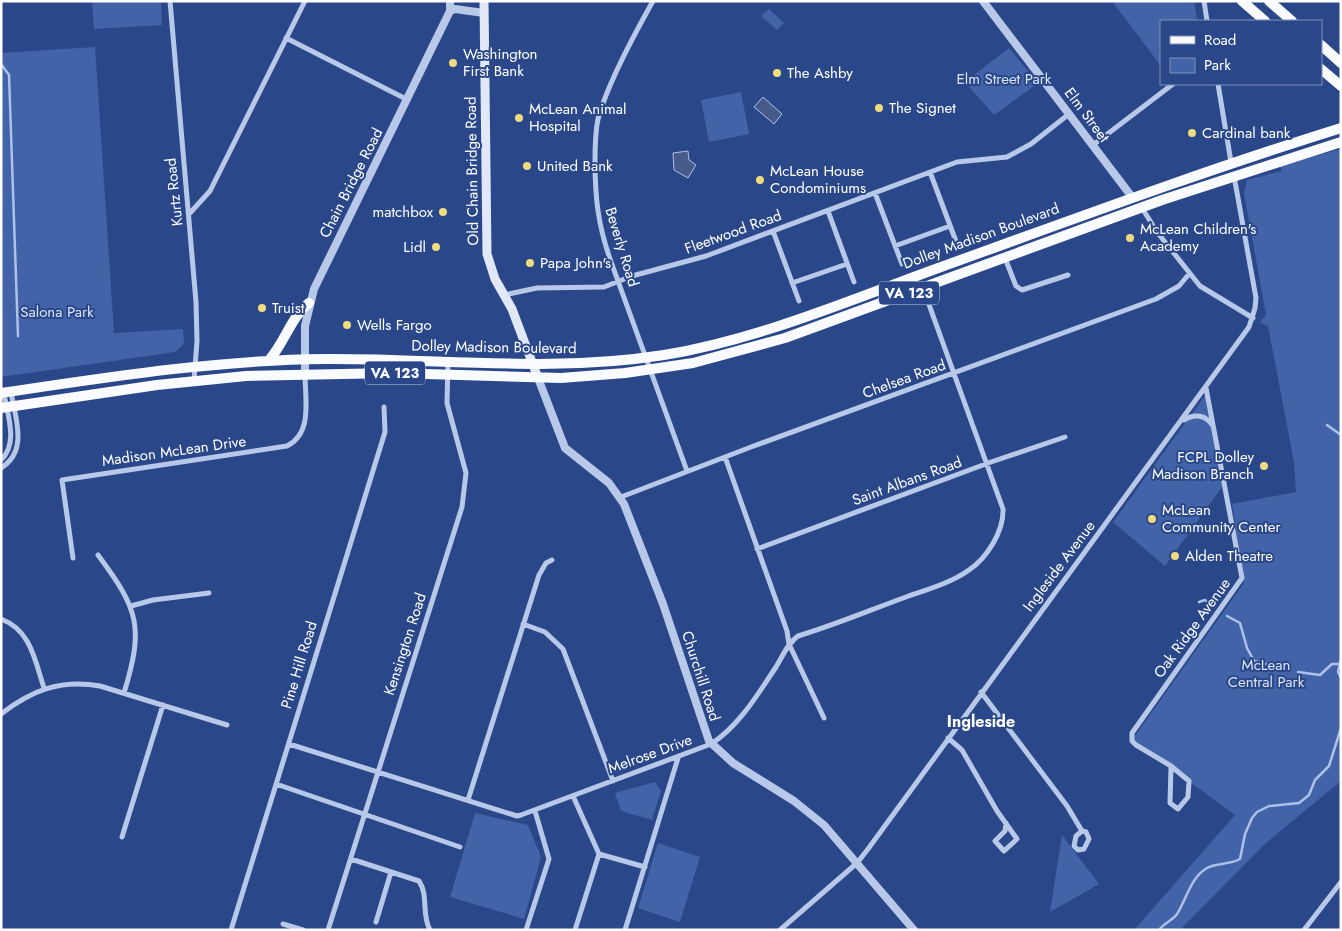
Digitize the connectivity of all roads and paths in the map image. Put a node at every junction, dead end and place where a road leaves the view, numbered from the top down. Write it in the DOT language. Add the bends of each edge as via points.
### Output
graph roads {
  1 [pos="170,1"];
  2 [pos="305,1"];
  3 [pos="450,1"];
  4 [pos="484,1"];
  5 [pos="653,1"];
  6 [pos="983,1"];
  7 [pos="1204,1"];
  8 [pos="1242,1"];
  9 [pos="1269,1"];
  10 [pos="450,11"];
  11 [pos="484,13"];
  12 [pos="1207,20"];
  13 [pos="1264,20"];
  14 [pos="1291,20"];
  15 [pos="286,38"];
  16 [pos="1322,47"];
  17 [pos="1341,63"];
  18 [pos="1322,70"];
  19 [pos="1172,85"];
  20 [pos="1218,85"];
  21 [pos="1341,86"];
  22 [pos="408,100"];
  23 [pos="1069,114"];
  24 [pos="1341,128"];
  25 [pos="1341,142"];
  26 [pos="1092,145"];
  27 [pos="1262,153"];
  28 [pos="1231,162"];
  29 [pos="930,172"];
  30 [pos="1234,176"];
  31 [pos="1216,182"];
  32 [pos="875,193"];
  33 [pos="1132,197"];
  34 [pos="1142,207"];
  35 [pos="828,211"];
  36 [pos="190,213"];
  37 [pos="950,226"];
  38 [pos="773,231"];
  39 [pos="957,244"];
  40 [pos="894,246"];
  41 [pos="1005,257"];
  42 [pos="847,264"];
  43 [pos="902,264"];
  44 [pos="1189,274"];
  45 [pos="1068,275"];
  46 [pos="618,281"];
  47 [pos="854,282"];
  48 [pos="792,283"];
  49 [pos="923,287"];
  50 [pos="504,295"];
  51 [pos="799,301"];
  52 [pos="309,303"];
  53 [pos="1253,318"];
  54 [pos="646,358"];
  55 [pos="305,359"];
  56 [pos="269,360"];
  57 [pos="448,362"];
  58 [pos="195,366"];
  59 [pos="533,366"];
  60 [pos="651,370"];
  61 [pos="305,374"];
  62 [pos="954,374"];
  63 [pos="447,375"];
  64 [pos="538,378"];
  65 [pos="194,380"];
  66 [pos="1206,388"];
  67 [pos="5,392"];
  68 [pos="7,408"];
  69 [pos="384,408"];
  70 [pos="1182,422"];
  71 [pos="1214,428"];
  72 [pos="1065,437"];
  73 [pos="724,457"];
  74 [pos="1,460"];
  75 [pos="987,464"];
  76 [pos="1,468"];
  77 [pos="688,471"];
  78 [pos="621,497"];
  79 [pos="757,549"];
  80 [pos="98,555"];
  81 [pos="73,558"];
  82 [pos="552,560"];
  83 [pos="209,593"];
  84 [pos="131,606"];
  85 [pos="1,619"];
  86 [pos="523,624"];
  87 [pos="789,644"];
  88 [pos="44,688"];
  89 [pos="981,692"];
  90 [pos="124,693"];
  91 [pos="163,705"];
  92 [pos="1,714"];
  93 [pos="824,718"];
  94 [pos="227,725"];
  95 [pos="948,738"];
  96 [pos="289,744"];
  97 [pos="711,744"];
  98 [pos="678,758"];
  99 [pos="1171,766"];
  100 [pos="378,772"];
  101 [pos="613,782"];
  102 [pos="276,784"];
  103 [pos="573,796"];
  104 [pos="468,800"];
  105 [pos="535,810"];
  106 [pos="364,814"];
  107 [pos="1006,823"];
  108 [pos="1082,831"];
  109 [pos="122,837"];
  110 [pos="460,847"];
  111 [pos="599,854"];
  112 [pos="351,859"];
  113 [pos="857,863"];
  114 [pos="645,867"];
  115 [pos="390,872"];
  116 [pos="1341,882"];
  117 [pos="376,922"];
  118 [pos="283,924"];
  119 [pos="231,930"];
  120 [pos="303,930"];
  121 [pos="328,930"];
  122 [pos="430,930"];
  123 [pos="526,930"];
  124 [pos="575,930"];
  125 [pos="625,930"];
  126 [pos="780,930"];
  127 [pos="914,930"];
  128 [pos="1304,930"];
  1 -- 36 [label="street, Kurtz Road"];
  2 -- 15 [label="street"];
  3 -- 10 [label="street, Chain Bridge Road"];
  4 -- 11 [label="main road"];
  5 -- 46 [label="street, Beverly Road" via="606,97 596,132 598,217"];
  6 -- 23 [label="street, Elm Street"];
  7 -- 12 [label="street"];
  8 -- 13 [label="main road"];
  9 -- 14 [label="main road"];
  10 -- 11 [label="street"];
  10 -- 22 [label="street, Chain Bridge Road"];
  11 -- 50 [label="main road, Old Chain Bridge Road" via="486,242 493,274"];
  15 -- 22 [label="street"];
  15 -- 36 [label="street" via="210,191"];
  16 -- 17 [label="main road"];
  18 -- 21 [label="main road"];
  19 -- 26 [label="street"];
  20 -- 28 [label="street"];
  22 -- 52 [label="street, Chain Bridge Road"];
  23 -- 26 [label="street, Elm Street"];
  23 -- 29 [label="street, Fleetwood Road" via="1012,155 998,160 961,161"];
  24 -- 27 [label="main road, Dolley Madison Boulevard / VA 123"];
  25 -- 30 [label="main road, Dolley Madison Boulevard / VA 123"];
  26 -- 33 [label="street, Elm Street"];
  27 -- 28 [label="main road, Dolley Madison Boulevard / VA 123"];
  27 -- 30 [label="main road" via="1239,168"];
  28 -- 31 [label="main road" via="1228,171"];
  28 -- 33 [label="main road, Dolley Madison Boulevard / VA 123"];
  29 -- 32 [label="street, Fleetwood Road"];
  29 -- 37 [label="street"];
  30 -- 31 [label="main road, Dolley Madison Boulevard / VA 123"];
  30 -- 53 [label="street, Ingleside Avenue" via="1256,298"];
  31 -- 34 [label="main road, Dolley Madison Boulevard / VA 123"];
  32 -- 35 [label="street, Fleetwood Road"];
  32 -- 40 [label="street"];
  33 -- 54 [label="main road, Dolley Madison Boulevard / VA 123" via="782,325 703,347"];
  34 -- 41 [label="main road, Dolley Madison Boulevard / VA 123"];
  34 -- 44 [label="street"];
  35 -- 38 [label="street, Fleetwood Road"];
  35 -- 42 [label="street"];
  36 -- 58 [label="street, Kurtz Road" via="197,324"];
  37 -- 39 [label="street"];
  37 -- 40 [label="street"];
  38 -- 46 [label="street, Fleetwood Road" via="706,256"];
  38 -- 48 [label="street"];
  40 -- 43 [label="street"];
  41 -- 45 [label="street" via="1016,286 1022,290"];
  41 -- 49 [label="main road, Dolley Madison Boulevard / VA 123"];
  42 -- 47 [label="street"];
  42 -- 48 [label="street"];
  44 -- 53 [label="street" via="1208,293"];
  44 -- 62 [label="street, Chelsea Road" via="1179,286 1156,299"];
  46 -- 50 [label="street, Fleetwood Road" via="604,287 537,288"];
  46 -- 54 [label="street, Beverly Road"];
  48 -- 51 [label="street"];
  49 -- 60 [label="main road, Dolley Madison Boulevard / VA 123" via="759,346"];
  49 -- 62 [label="street"];
  50 -- 59 [label="main road, Old Chain Bridge Road"];
  52 -- 55 [label="street, Chain Bridge Road"];
  52 -- 56 [label="main road" via="297,314 280,348"];
  53 -- 66 [label="street, Ingleside Avenue"];
  54 -- 59 [label="main road, Dolley Madison Boulevard / VA 123"];
  54 -- 60 [label="street, Beverly Road"];
  55 -- 56 [label="main road, Dolley Madison Boulevard / VA 123"];
  55 -- 57 [label="main road, Dolley Madison Boulevard / VA 123"];
  55 -- 61 [label="street, Chain Bridge Road"];
  56 -- 58 [label="main road, Dolley Madison Boulevard / VA 123"];
  57 -- 59 [label="main road, Dolley Madison Boulevard / VA 123"];
  57 -- 63 [label="street, Kensington Road"];
  58 -- 65 [label="street, Kurtz Road"];
  58 -- 67 [label="main road, Dolley Madison Boulevard / VA 123"];
  59 -- 64 [label="main road, Old Chain Bridge Road"];
  60 -- 64 [label="main road, Dolley Madison Boulevard / VA 123"];
  60 -- 77 [label="street, Beverly Road"];
  61 -- 63 [label="main road, Dolley Madison Boulevard / VA 123"];
  61 -- 65 [label="main road, Dolley Madison Boulevard / VA 123"];
  61 -- 81 [label="street, Madison McLean Drive" via="304,429 288,446 62,480"];
  62 -- 73 [label="street, Chelsea Road"];
  62 -- 75 [label="street"];
  63 -- 64 [label="main road, Dolley Madison Boulevard / VA 123"];
  63 -- 100 [label="street, Kensington Road" via="449,411 466,473 465,495"];
  64 -- 78 [label="street, Churchill Road" via="565,448"];
  65 -- 68 [label="main road, Dolley Madison Boulevard / VA 123"];
  66 -- 70 [label="street, Ingleside Avenue"];
  66 -- 71 [label="street, Oak Ridge Avenue"];
  67 -- 68 [label="street"];
  68 -- 74 [label="street" via="11,441"];
  68 -- 76 [label="street" via="18,444 11,460"];
  69 -- 96 [label="street, Pine Hill Road" via="385,432"];
  70 -- 71 [label="street" via="1192,416 1201,416"];
  70 -- 89 [label="street, Ingleside Avenue"];
  71 -- 99 [label="street, Oak Ridge Avenue" via="1242,578 1132,733 1136,745"];
  72 -- 75 [label="street, Saint Albans Road"];
  73 -- 77 [label="street, Chelsea Road"];
  73 -- 79 [label="street"];
  75 -- 79 [label="street, Saint Albans Road"];
  75 -- 87 [label="street, Melrose Drive" via="1000,498 1002,521 984,556 964,574 798,636"];
  77 -- 78 [label="street, Chelsea Road"];
  78 -- 97 [label="street, Churchill Road" via="646,558 702,726"];
  79 -- 87 [label="street"];
  80 -- 84 [label="street"];
  82 -- 86 [label="street" via="542,570"];
  83 -- 84 [label="street"];
  84 -- 90 [label="street" via="136,644"];
  85 -- 88 [label="street" via="13,624 26,638"];
  86 -- 101 [label="street" via="545,632 563,649"];
  86 -- 104 [label="street"];
  87 -- 93 [label="street"];
  87 -- 97 [label="street, Melrose Drive" via="731,729"];
  88 -- 90 [label="street" via="86,683"];
  88 -- 92 [label="street" via="19,700"];
  89 -- 95 [label="street, Ingleside Avenue"];
  89 -- 108 [label="street"];
  90 -- 91 [label="street"];
  91 -- 94 [label="street"];
  91 -- 109 [label="street"];
  95 -- 107 [label="street" via="962,750"];
  95 -- 113 [label="street, Ingleside Avenue"];
  96 -- 100 [label="street, Melrose Drive"];
  96 -- 102 [label="street, Pine Hill Road"];
  97 -- 98 [label="street, Melrose Drive"];
  97 -- 113 [label="street, Churchill Road" via="732,763 809,812"];
  98 -- 101 [label="street, Melrose Drive"];
  98 -- 114 [label="street"];
  99 -- 99 [label="street" via="1170,803 1178,809 1188,797 1189,781"];
  100 -- 104 [label="street, Melrose Drive"];
  100 -- 106 [label="street, Kensington Road"];
  101 -- 103 [label="street, Melrose Drive"];
  102 -- 106 [label="street"];
  102 -- 119 [label="street, Pine Hill Road"];
  103 -- 105 [label="street, Melrose Drive"];
  103 -- 111 [label="street"];
  104 -- 105 [label="street, Melrose Drive" via="517,816"];
  105 -- 123 [label="street" via="549,860"];
  106 -- 110 [label="street"];
  106 -- 112 [label="street, Kensington Road"];
  107 -- 107 [label="street" via="1005,830 995,841 1004,851 1017,839"];
  111 -- 114 [label="street"];
  111 -- 124 [label="street"];
  112 -- 115 [label="street"];
  112 -- 121 [label="street, Kensington Road"];
  113 -- 126 [label="street, Ingleside Avenue"];
  113 -- 127 [label="street, Churchill Road"];
  114 -- 125 [label="street"];
  115 -- 117 [label="street"];
  115 -- 122 [label="street" via="418,881 425,896 425,921"];
  116 -- 128 [label="street"];
  118 -- 120 [label="street"];
}
